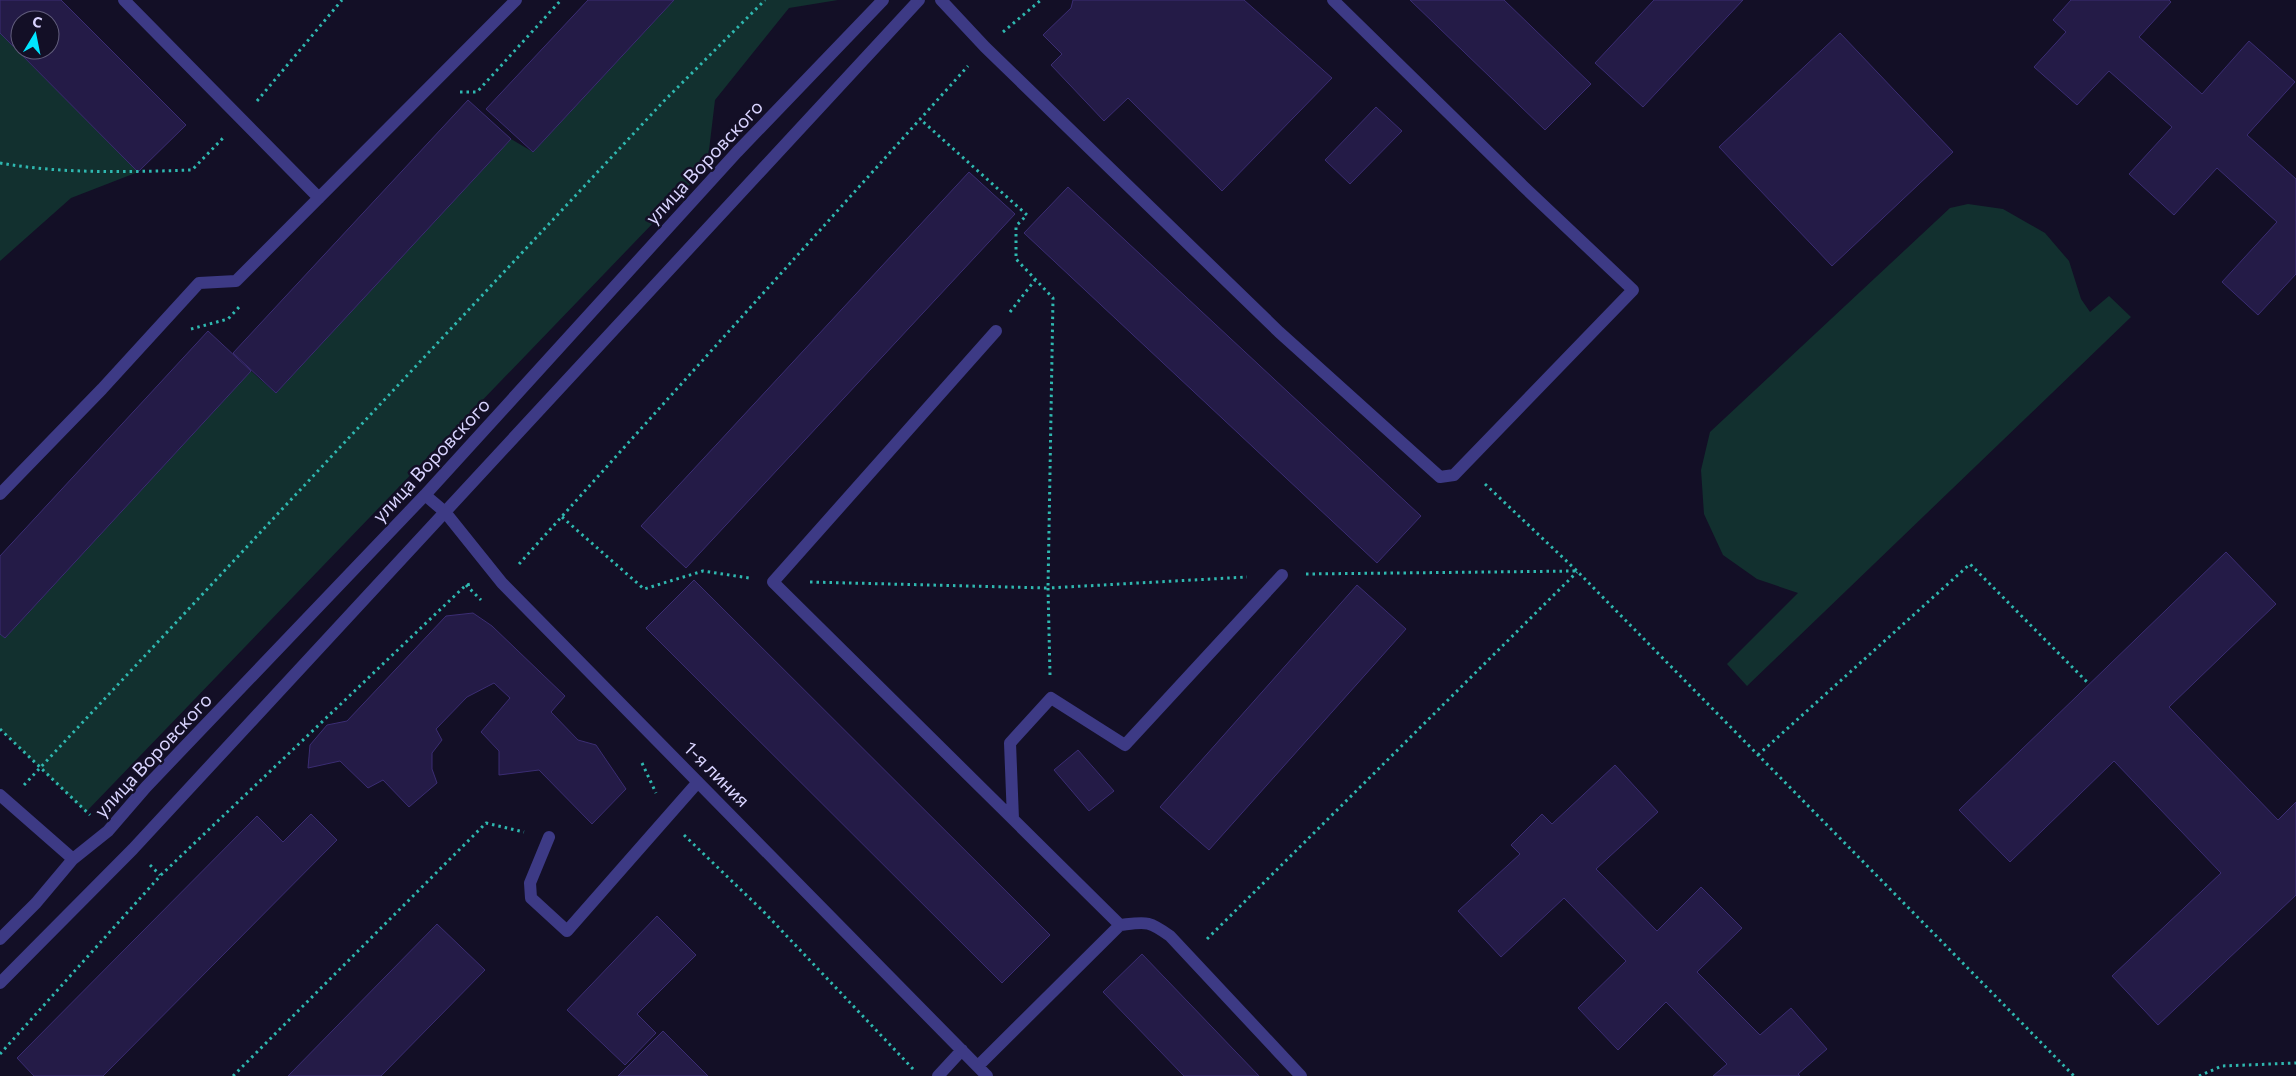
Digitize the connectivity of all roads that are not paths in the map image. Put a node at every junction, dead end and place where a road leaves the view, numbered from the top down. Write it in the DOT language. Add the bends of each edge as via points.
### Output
graph roads {
  1 [pos="124,0"];
  2 [pos="516,0"];
  3 [pos="883,0"];
  4 [pos="919,0"];
  5 [pos="942,0"];
  6 [pos="1333,0"];
  7 [pos="319,198"];
  8 [pos="996,330"];
  9 [pos="0,494"];
  10 [pos="425,495"];
  11 [pos="445,512"];
  12 [pos="1282,575"];
  13 [pos="698,782"];
  14 [pos="4,799"];
  15 [pos="1012,819"];
  16 [pos="549,837"];
  17 [pos="73,859"];
  18 [pos="1120,925"];
  19 [pos="0,939"];
  20 [pos="0,983"];
  21 [pos="962,1050"];
  22 [pos="978,1066"];
  23 [pos="938,1076"];
  24 [pos="987,1076"];
  25 [pos="1301,1076"];
  1 -- 7 [label="street"];
  2 -- 7 [label="street"];
  3 -- 10 [label="street, улица Воровского" via="737,152"];
  4 -- 11 [label="street"];
  5 -- 6 [label="street" via="985,47 1279,332 1440,476 1454,475 1633,290"];
  7 -- 9 [label="street" via="236,281 199,283"];
  8 -- 15 [label="street" via="773,582"];
  10 -- 11 [label="street, 1-я линия"];
  10 -- 17 [label="street, улица Воровского" via="146,787 108,831"];
  11 -- 13 [label="street, 1-я линия" via="502,583"];
  11 -- 20 [label="street" via="133,849"];
  12 -- 15 [label="street" via="1125,745 1051,698 1010,743"];
  13 -- 16 [label="street" via="567,931 531,898 530,883"];
  13 -- 21 [label="street, 1-я линия"];
  14 -- 17 [label="street"];
  15 -- 18 [label="street"];
  17 -- 19 [label="street, улица Воровского"];
  18 -- 22 [label="street"];
  18 -- 25 [label="street" via="1153,924 1170,936"];
  21 -- 22 [label="street, 1-я линия"];
  21 -- 23 [label="street"];
  22 -- 24 [label="street, 1-я линия"];
}
